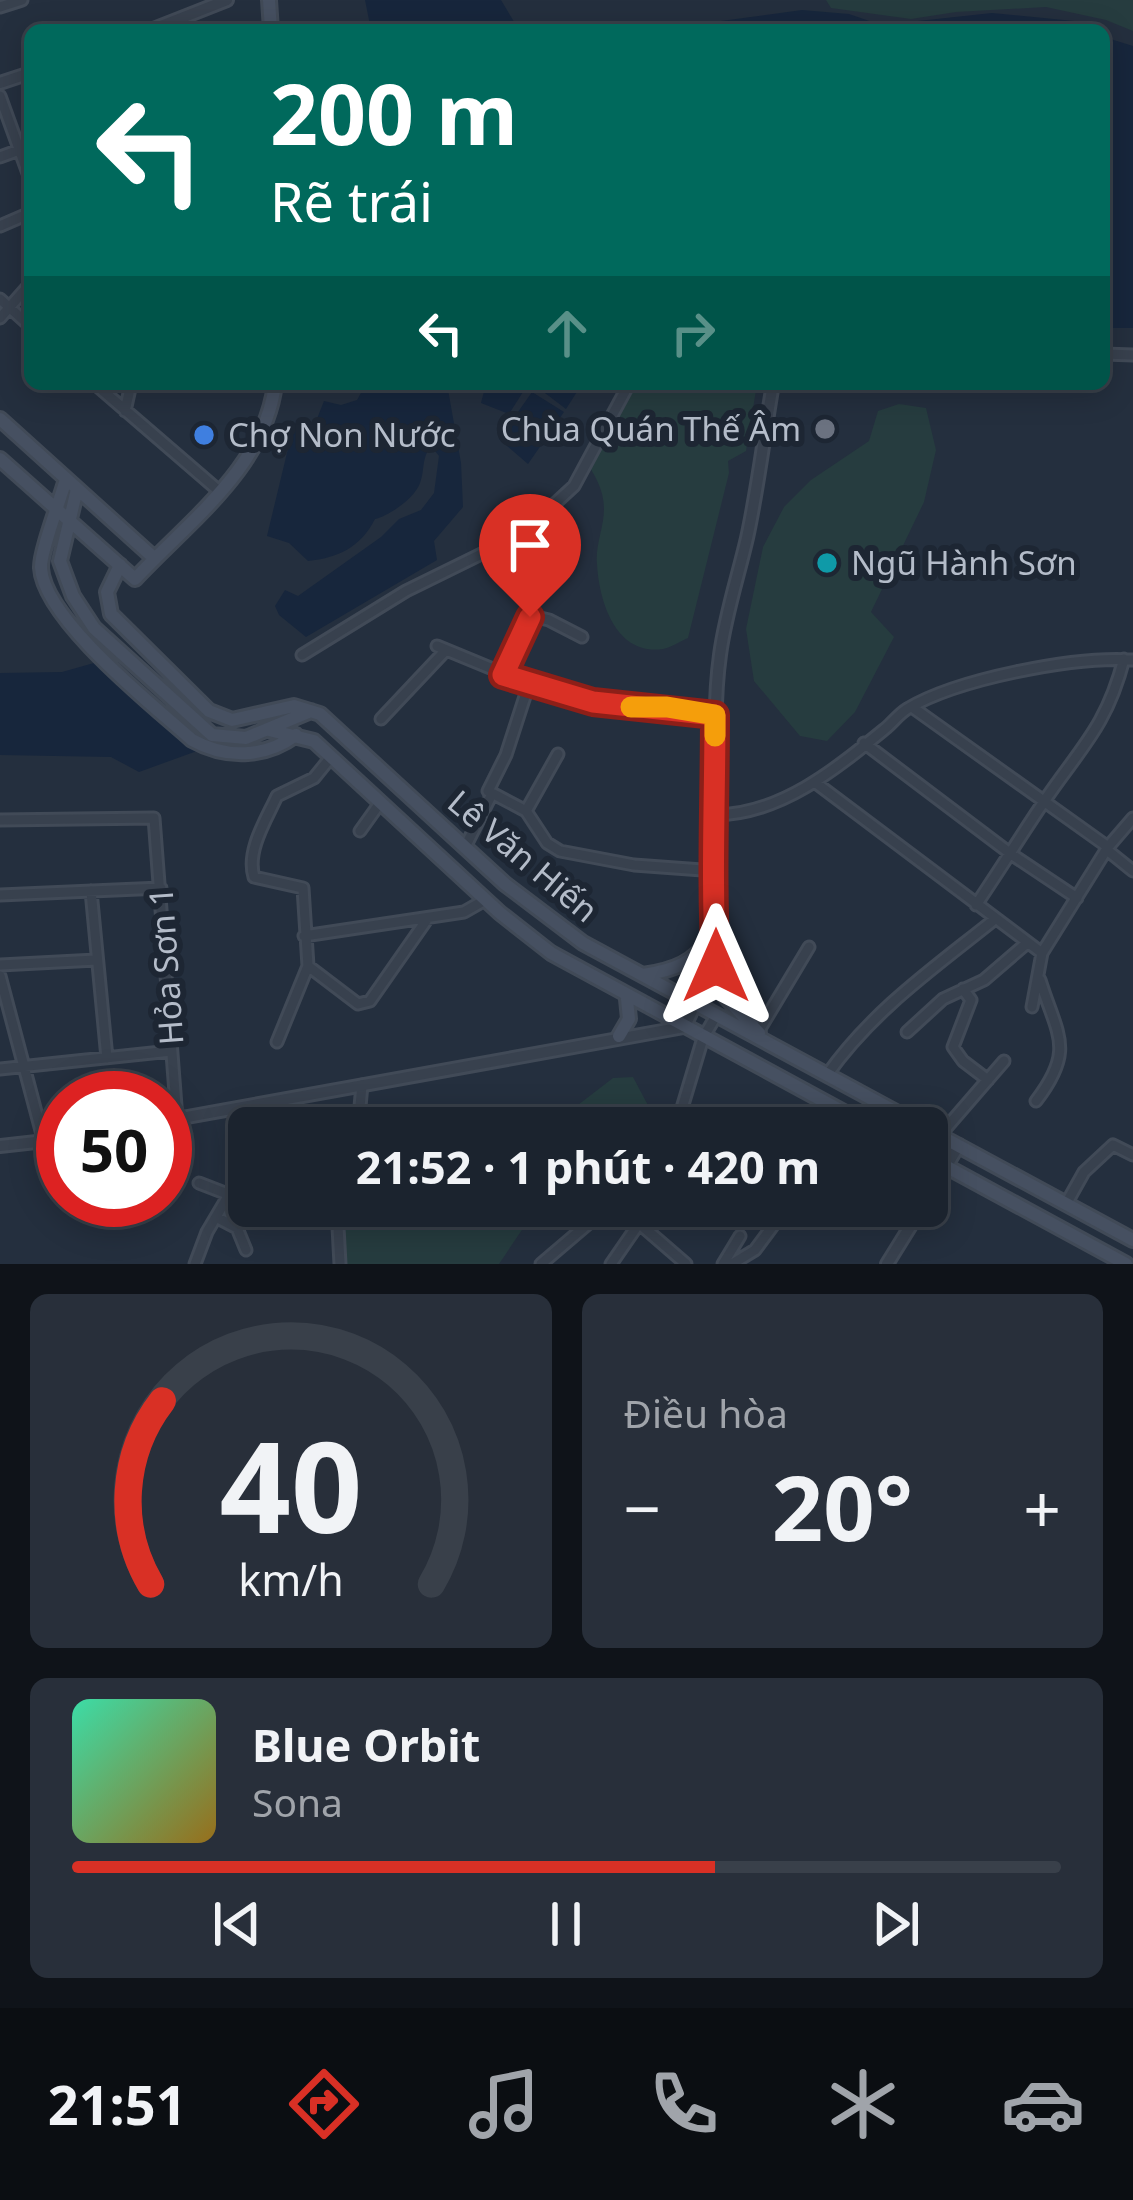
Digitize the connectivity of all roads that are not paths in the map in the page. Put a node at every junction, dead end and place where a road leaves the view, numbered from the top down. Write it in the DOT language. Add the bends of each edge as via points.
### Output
graph roads {
  1 [pos="20,0"];
  2 [pos="227,0"];
  3 [pos="0,7"];
  4 [pos="166,24"];
  5 [pos="0,96"];
  6 [pos="24,146"];
  7 [pos="4,304"];
  8 [pos="0,318"];
  9 [pos="101,390"];
  10 [pos="129,390"];
  11 [pos="274,390"];
  12 [pos="625,390"];
  13 [pos="771,390"];
  14 [pos="124,411"];
  15 [pos="0,419"];
  16 [pos="0,459"];
  17 [pos="71,484"];
  18 [pos="219,491"];
  19 [pos="57,511"];
  20 [pos="69,521"];
  21 [pos="154,558"];
  22 [pos="120,565"];
  23 [pos="111,614"];
  24 [pos="94,628"];
  25 [pos="582,638"];
  26 [pos="302,655"];
  27 [pos="1128,660"];
  28 [pos="503,675"];
  29 [pos="529,684"];
  30 [pos="912,707"];
  31 [pos="312,711"];
  32 [pos="715,715"];
  33 [pos="381,718"];
  34 [pos="268,730"];
  35 [pos="296,734"];
  36 [pos="864,743"];
  37 [pos="558,754"];
  38 [pos="331,757"];
  39 [pos="816,783"];
  40 [pos="492,794"];
  41 [pos="1044,801"];
  42 [pos="380,803"];
  43 [pos="526,812"];
  44 [pos="716,815"];
  45 [pos="1133,818"];
  46 [pos="0,820"];
  47 [pos="360,831"];
  48 [pos="465,847"];
  49 [pos="1108,849"];
  50 [pos="1011,854"];
  51 [pos="716,871"];
  52 [pos="1133,871"];
  53 [pos="160,888"];
  54 [pos="91,891"];
  55 [pos="0,896"];
  56 [pos="1078,898"];
  57 [pos="485,899"];
  58 [pos="976,905"];
  59 [pos="428,918"];
  60 [pos="995,919"];
  61 [pos="304,936"];
  62 [pos="712,937"];
  63 [pos="1028,943"];
  64 [pos="809,947"];
  65 [pos="1042,953"];
  66 [pos="96,960"];
  67 [pos="0,965"];
  68 [pos="308,967"];
  69 [pos="1039,968"];
  70 [pos="642,975"];
  71 [pos="0,976"];
  72 [pos="963,989"];
  73 [pos="627,998"];
  74 [pos="696,1005"];
  75 [pos="1032,1007"];
  76 [pos="716,1016"];
  77 [pos="684,1028"];
  78 [pos="907,1032"];
  79 [pos="619,1036"];
  80 [pos="703,1038"];
  81 [pos="763,1038"];
  82 [pos="277,1042"];
  83 [pos="171,1051"];
  84 [pos="106,1058"];
  85 [pos="1004,1061"];
  86 [pos="26,1067"];
  87 [pos="0,1070"];
  88 [pos="171,1071"];
  89 [pos="826,1075"];
  90 [pos="988,1080"];
  91 [pos="362,1085"];
  92 [pos="1036,1101"];
  93 [pos="244,1107"];
  94 [pos="360,1107"];
  95 [pos="682,1107"];
  96 [pos="833,1107"];
  97 [pos="887,1107"];
  98 [pos="36,1109"];
  99 [pos="228,1110"];
  100 [pos="192,1116"];
  101 [pos="948,1126"];
  102 [pos="948,1139"];
  103 [pos="36,1143"];
  104 [pos="958,1145"];
  105 [pos="0,1146"];
  106 [pos="1133,1153"];
  107 [pos="948,1163"];
  108 [pos="948,1168"];
  109 [pos="199,1183"];
  110 [pos="228,1194"];
  111 [pos="228,1198"];
  112 [pos="1066,1204"];
  113 [pos="216,1217"];
  114 [pos="338,1227"];
  115 [pos="584,1227"];
  116 [pos="639,1227"];
  117 [pos="643,1227"];
  118 [pos="772,1227"];
  119 [pos="910,1227"];
  120 [pos="740,1236"];
  121 [pos="1133,1240"];
  122 [pos="246,1250"];
  123 [pos="195,1264"];
  124 [pos="340,1264"];
  125 [pos="541,1264"];
  126 [pos="611,1264"];
  127 [pos="686,1264"];
  128 [pos="728,1264"];
  129 [pos="887,1264"];
  130 [pos="1126,1264"];
  1 -- 3 [label="street"];
  2 -- 4 [label="street"];
  5 -- 6 [label="street"];
  7 -- 8 [label="street"];
  9 -- 14 [label="street"];
  10 -- 14 [label="street"];
  11 -- 18 [label="main road" via="262,436"];
  12 -- 26 [label="street" via="574,486 522,534"];
  13 -- 32 [label="street"];
  14 -- 18 [label="street"];
  15 -- 17 [label="main road"];
  16 -- 19 [label="main road"];
  17 -- 19 [label="main road"];
  17 -- 20 [label="main road"];
  17 -- 21 [label="main road"];
  18 -- 21 [label="main road"];
  19 -- 20 [label="main road"];
  19 -- 35 [label="main road" via="41,568 81,638 192,740 238,754"];
  20 -- 22 [label="main road"];
  20 -- 24 [label="main road" via="60,561"];
  21 -- 22 [label="main road" via="135,579"];
  22 -- 23 [label="main road" via="107,592"];
  23 -- 24 [label="main road"];
  23 -- 31 [label="main road" via="204,706 232,720 294,706"];
  24 -- 34 [label="main road" via="212,734 246,738"];
  25 -- 28 [label="street" via="532,616"];
  27 -- 30 [label="street" via="1053,664"];
  27 -- 41 [label="street" via="1088,745"];
  28 -- 29 [label="street"];
  28 -- 33 [label="street" via="442,648"];
  29 -- 32 [label="street" via="624,707"];
  29 -- 40 [label="street"];
  30 -- 36 [label="street"];
  30 -- 41 [label="street"];
  31 -- 34 [label="main road"];
  31 -- 48 [label="main road, Lê Văn Hiến"];
  32 -- 44 [label="street"];
  34 -- 35 [label="main road"];
  35 -- 38 [label="main road, Lê Văn Hiến"];
  36 -- 39 [label="street"];
  36 -- 50 [label="street"];
  37 -- 43 [label="street"];
  38 -- 42 [label="main road, Lê Văn Hiến"];
  38 -- 61 [label="street" via="314,778 277,796 251,865 256,879 303,888"];
  39 -- 44 [label="street" via="745,814"];
  39 -- 58 [label="street"];
  40 -- 43 [label="street"];
  40 -- 48 [label="street"];
  41 -- 49 [label="street"];
  41 -- 50 [label="street"];
  42 -- 47 [label="street"];
  42 -- 57 [label="main road, Lê Văn Hiến"];
  43 -- 51 [label="street" via="560,850"];
  44 -- 51 [label="street"];
  45 -- 49 [label="street"];
  46 -- 53 [label="street, Hỏa Sơn 1" via="152,815"];
  48 -- 70 [label="main road, Lê Văn Hiến" via="556,925"];
  49 -- 52 [label="street"];
  49 -- 56 [label="street"];
  50 -- 56 [label="street"];
  50 -- 58 [label="street"];
  51 -- 62 [label="street"];
  53 -- 54 [label="street"];
  53 -- 83 [label="street, Hỏa Sơn 1"];
  54 -- 55 [label="street"];
  54 -- 66 [label="street"];
  56 -- 65 [label="street"];
  57 -- 59 [label="street"];
  57 -- 73 [label="main road, Lê Văn Hiến" via="550,953"];
  58 -- 60 [label="street"];
  59 -- 61 [label="street"];
  59 -- 68 [label="street" via="370,1001 358,1004"];
  60 -- 63 [label="street"];
  60 -- 89 [label="street" via="870,1021"];
  61 -- 68 [label="street"];
  62 -- 70 [label="main road" via="675,970"];
  62 -- 74 [label="street"];
  62 -- 81 [label="main road" via="722,992"];
  63 -- 65 [label="street"];
  63 -- 72 [label="street"];
  64 -- 81 [label="street"];
  65 -- 69 [label="street"];
  66 -- 67 [label="street"];
  66 -- 84 [label="street"];
  68 -- 82 [label="street"];
  69 -- 75 [label="street"];
  69 -- 92 [label="street" via="1061,1057"];
  70 -- 74 [label="main road, Lê Văn Hiến"];
  71 -- 86 [label="street"];
  72 -- 78 [label="street"];
  72 -- 90 [label="street" via="971,1000 953,1047"];
  73 -- 77 [label="main road, Lê Văn Hiến"];
  73 -- 79 [label="main road" via="629,1019"];
  74 -- 76 [label="main road, Lê Văn Hiến"];
  74 -- 77 [label="street"];
  76 -- 80 [label="street"];
  76 -- 81 [label="main road, Lê Văn Hiến"];
  77 -- 79 [label="street"];
  77 -- 80 [label="main road, Lê Văn Hiến"];
  79 -- 91 [label="street"];
  80 -- 95 [label="street"];
  80 -- 96 [label="main road, Lê Văn Hiến"];
  81 -- 89 [label="main road, Lê Văn Hiến"];
  83 -- 84 [label="street"];
  83 -- 88 [label="street, Hỏa Sơn 1"];
  84 -- 86 [label="street"];
  85 -- 90 [label="street"];
  86 -- 87 [label="street"];
  86 -- 98 [label="street"];
  89 -- 97 [label="main road, Lê Văn Hiến"];
  90 -- 101 [label="street"];
  91 -- 93 [label="street"];
  91 -- 94 [label="street"];
  99 -- 100 [label="street"];
  102 -- 104 [label="main road, Lê Văn Hiến"];
  103 -- 105 [label="street"];
  104 -- 107 [label="street"];
  104 -- 112 [label="main road, Lê Văn Hiến"];
  106 -- 112 [label="street" via="1113,1145"];
  108 -- 130 [label="main road"];
  109 -- 110 [label="street"];
  111 -- 113 [label="street"];
  112 -- 121 [label="main road, Lê Văn Hiến"];
  113 -- 122 [label="street" via="237,1228"];
  113 -- 123 [label="street"];
  114 -- 124 [label="street"];
  115 -- 125 [label="street"];
  116 -- 126 [label="street"];
  117 -- 127 [label="street"];
  118 -- 128 [label="street" via="754,1252"];
  119 -- 129 [label="street"];
  120 -- 128 [label="street"];
}
